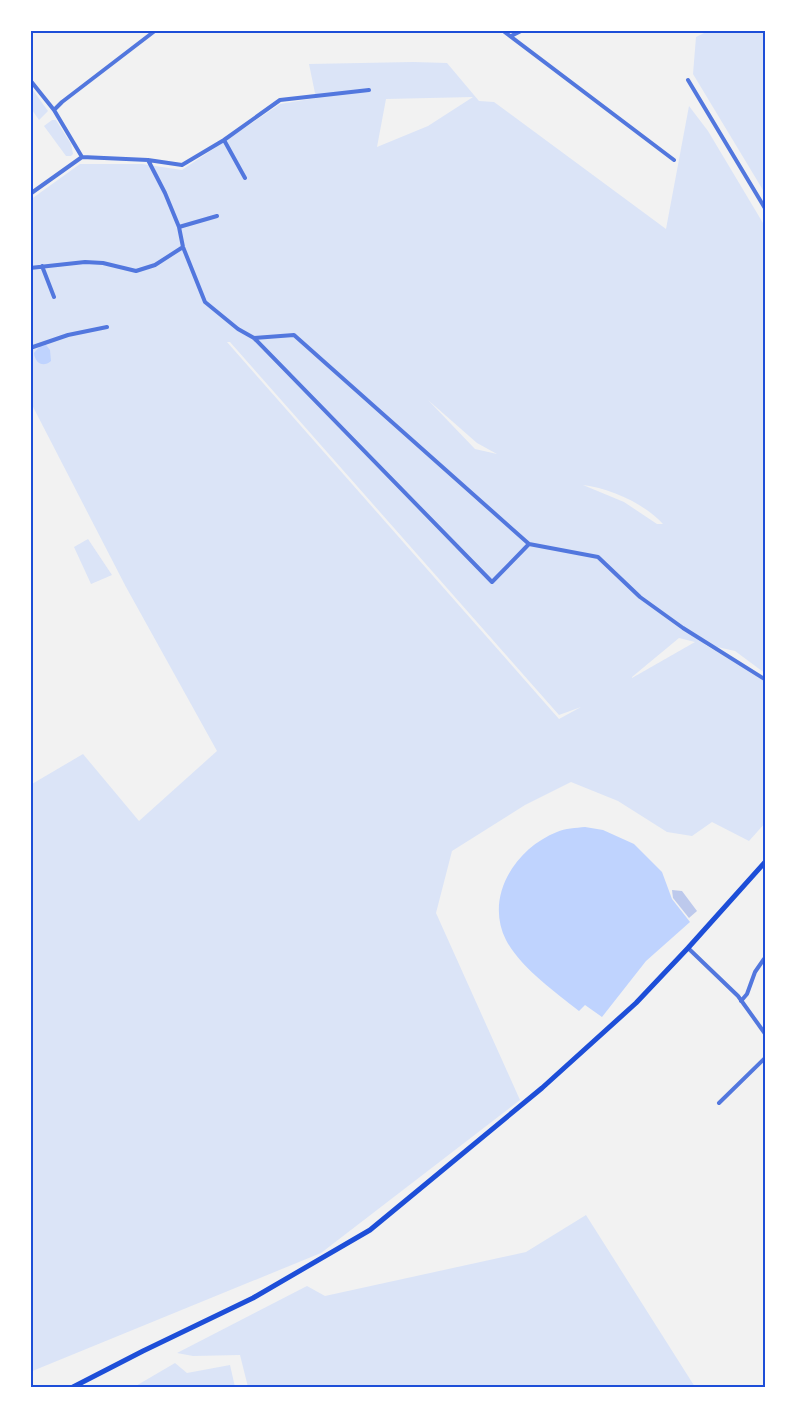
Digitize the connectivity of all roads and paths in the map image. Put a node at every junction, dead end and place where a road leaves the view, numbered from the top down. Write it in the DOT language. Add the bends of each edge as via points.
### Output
graph roads {
  1 [pos="156,30"];
  2 [pos="502,30"];
  3 [pos="523,30"];
  4 [pos="511,36"];
  5 [pos="688,80"];
  6 [pos="30,81"];
  7 [pos="369,90"];
  8 [pos="54,110"];
  9 [pos="224,140"];
  10 [pos="82,157"];
  11 [pos="148,160"];
  12 [pos="674,160"];
  13 [pos="246,178"];
  14 [pos="30,194"];
  15 [pos="766,210"];
  16 [pos="217,216"];
  17 [pos="179,227"];
  18 [pos="183,246"];
  19 [pos="42,266"];
  20 [pos="30,268"];
  21 [pos="54,297"];
  22 [pos="107,327"];
  23 [pos="254,338"];
  24 [pos="30,348"];
  25 [pos="529,544"];
  26 [pos="766,680"];
  27 [pos="764,863"];
  28 [pos="688,948"];
  29 [pos="764,959"];
  30 [pos="741,1001"];
  31 [pos="766,1035"];
  32 [pos="766,1057"];
  33 [pos="719,1103"];
  34 [pos="73,1387"];
  1 -- 8 [label="street"];
  2 -- 4 [label="street"];
  3 -- 4 [label="street"];
  4 -- 12 [label="street"];
  5 -- 15 [label="street"];
  6 -- 8 [label="street"];
  7 -- 9 [label="street" via="280,100"];
  8 -- 10 [label="street"];
  9 -- 11 [label="street" via="182,165"];
  9 -- 13 [label="street"];
  10 -- 11 [label="street"];
  10 -- 14 [label="street"];
  11 -- 17 [label="street"];
  16 -- 17 [label="street"];
  17 -- 18 [label="street"];
  18 -- 19 [label="street" via="155,265 136,271 85,262"];
  18 -- 23 [label="street" via="205,302"];
  19 -- 20 [label="street"];
  19 -- 21 [label="street"];
  22 -- 24 [label="street"];
  23 -- 25 [label="street" via="294,335"];
  23 -- 25 [label="street" via="492,582"];
  25 -- 26 [label="street" via="598,557 640,597"];
  27 -- 28 [label="main road"];
  28 -- 30 [label="street"];
  28 -- 34 [label="main road" via="636,1003 542,1088 370,1230 253,1298"];
  29 -- 30 [label="street"];
  30 -- 31 [label="street"];
  32 -- 33 [label="street"];
}
